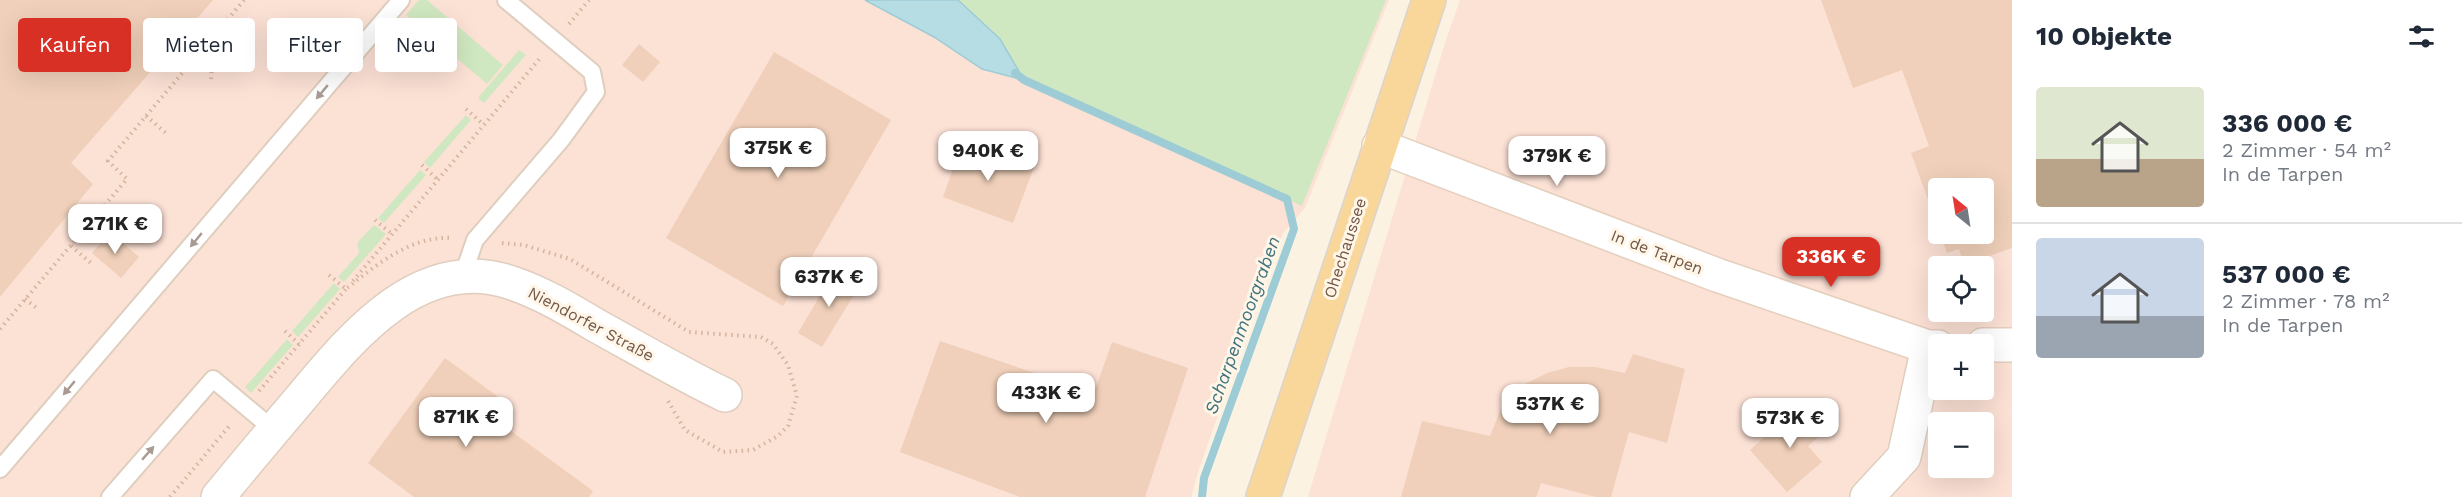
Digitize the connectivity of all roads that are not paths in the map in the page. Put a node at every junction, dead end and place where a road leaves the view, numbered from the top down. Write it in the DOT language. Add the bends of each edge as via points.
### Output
graph roads {
  1 [pos="401,0"];
  2 [pos="506,0"];
  3 [pos="1429,0"];
  4 [pos="1379,146"];
  5 [pos="462,278"];
  6 [pos="1928,345"];
  7 [pos="1994,345"];
  8 [pos="2012,345"];
  9 [pos="1928,366"];
  10 [pos="724,395"];
  11 [pos="274,430"];
  12 [pos="0,469"];
  13 [pos="110,497"];
  14 [pos="218,497"];
  15 [pos="1263,497"];
  16 [pos="1867,497"];
  1 -- 12 [label="lane, one-way"];
  2 -- 5 [label="lane" via="592,72 596,92 561,140 475,240"];
  3 -- 4 [label="main road, Ohechaussee"];
  4 -- 6 [label="street, In de Tarpen" via="1717,275"];
  4 -- 15 [label="main road, Ohechaussee"];
  5 -- 10 [label="street, Niendorfer Straße" via="511,282 560,304"];
  5 -- 11 [label="street, Niendorfer Straße" via="427,286 390,305 348,342"];
  7 -- 8 [label="street"];
  9 -- 16 [label="street" via="1904,457"];
  13 -- 11 [label="lane, one-way" via="213,378"];
  11 -- 14 [label="street, Niendorfer Straße"];
}
